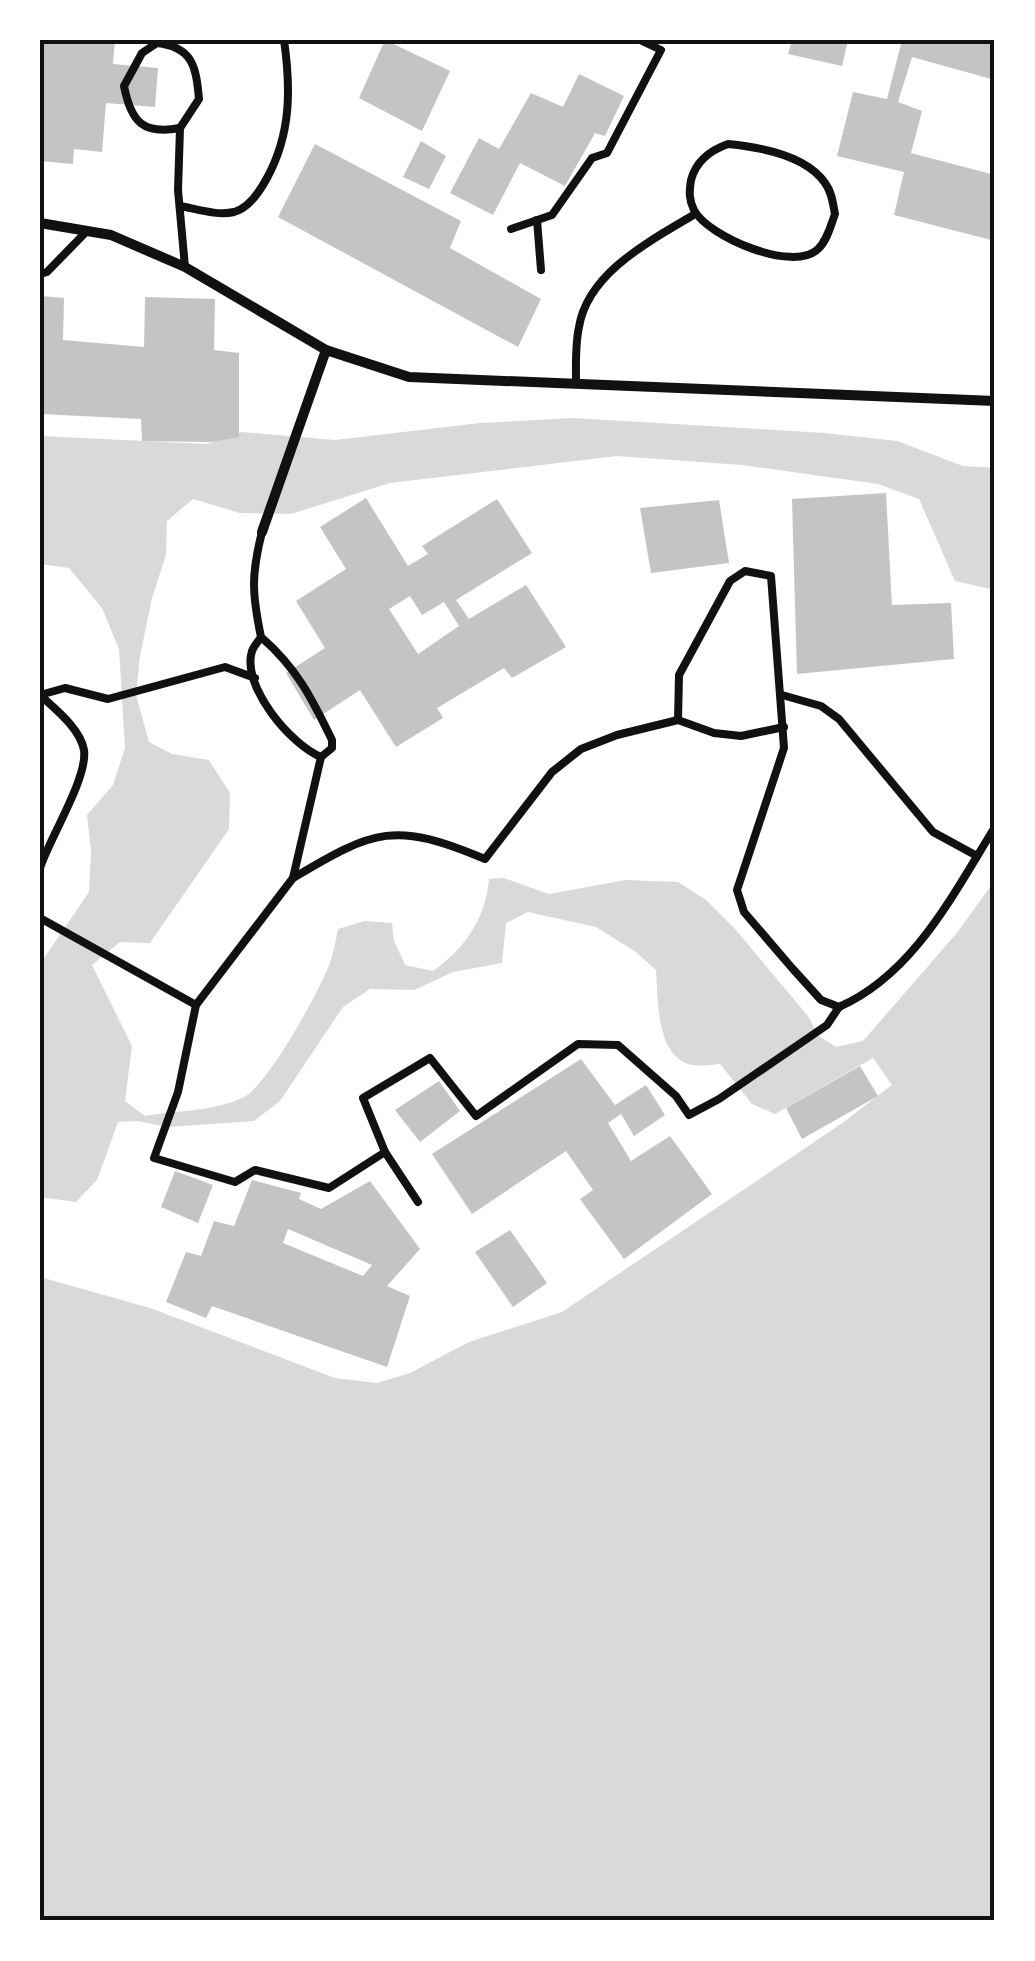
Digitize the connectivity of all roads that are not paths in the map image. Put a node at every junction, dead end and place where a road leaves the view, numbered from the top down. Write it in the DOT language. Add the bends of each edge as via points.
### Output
graph roads {
  1 [pos="284,40"];
  2 [pos="640,40"];
  3 [pos="180,128"];
  4 [pos="180,206"];
  5 [pos="695,214"];
  6 [pos="537,220"];
  7 [pos="40,223"];
  8 [pos="511,229"];
  9 [pos="87,231"];
  10 [pos="184,267"];
  11 [pos="542,270"];
  12 [pos="40,274"];
  13 [pos="326,350"];
  14 [pos="576,383"];
  15 [pos="995,400"];
  16 [pos="262,532"];
  17 [pos="260,637"];
  18 [pos="255,678"];
  19 [pos="40,695"];
  20 [pos="782,695"];
  21 [pos="678,720"];
  22 [pos="784,727"];
  23 [pos="321,757"];
  24 [pos="995,828"];
  25 [pos="977,856"];
  26 [pos="40,868"];
  27 [pos="293,878"];
  28 [pos="40,918"];
  29 [pos="196,1005"];
  30 [pos="839,1007"];
  31 [pos="385,1152"];
  32 [pos="418,1202"];
  1 -- 4 [label="lane" via="288,119 280,155 261,189 238,211"];
  2 -- 6 [label="lane" via="661,50 607,154 592,158 552,215"];
  3 -- 3 [label="lane" via="140,124 128,109 124,86 130,71 156,43 181,50 197,78 199,99"];
  3 -- 4 [label="lane"];
  4 -- 10 [label="lane"];
  5 -- 5 [label="lane" via="712,231 772,256 808,256 820,248 835,214 827,184 804,164 728,144 714,149 692,174"];
  5 -- 14 [label="lane" via="631,253 602,281 579,323"];
  6 -- 8 [label="lane"];
  6 -- 11 [label="lane"];
  7 -- 9 [label="street"];
  9 -- 10 [label="street"];
  9 -- 12 [label="lane"];
  10 -- 13 [label="street"];
  13 -- 14 [label="street" via="409,377"];
  13 -- 16 [label="street"];
  14 -- 15 [label="street"];
  16 -- 17 [label="lane" via="252,572"];
  17 -- 18 [label="lane" via="252,651"];
  17 -- 23 [label="lane" via="286,658 306,688 332,740"];
  18 -- 19 [label="lane" via="226,667 108,699 64,688"];
  18 -- 23 [label="lane" via="278,724 303,750"];
  19 -- 26 [label="lane" via="67,719 84,750 76,788"];
  20 -- 21 [label="lane" via="770,576 745,571 730,581 679,675"];
  20 -- 22 [label="lane"];
  20 -- 25 [label="lane" via="839,719 933,832"];
  21 -- 22 [label="lane" via="742,736"];
  21 -- 27 [label="lane" via="581,749 552,772 485,859 408,833 343,848"];
  22 -- 30 [label="lane" via="784,748 737,890 744,912 792,968 821,1000"];
  23 -- 27 [label="lane"];
  24 -- 25 [label="lane"];
  25 -- 30 [label="lane" via="900,965"];
  27 -- 29 [label="lane"];
  28 -- 29 [label="lane"];
  29 -- 31 [label="lane" via="178,1092 154,1158 235,1182 255,1170 329,1188"];
  30 -- 31 [label="lane" via="827,1026 689,1116 618,1045 578,1044 476,1116 430,1058 363,1098"];
  31 -- 32 [label="lane"];
}
